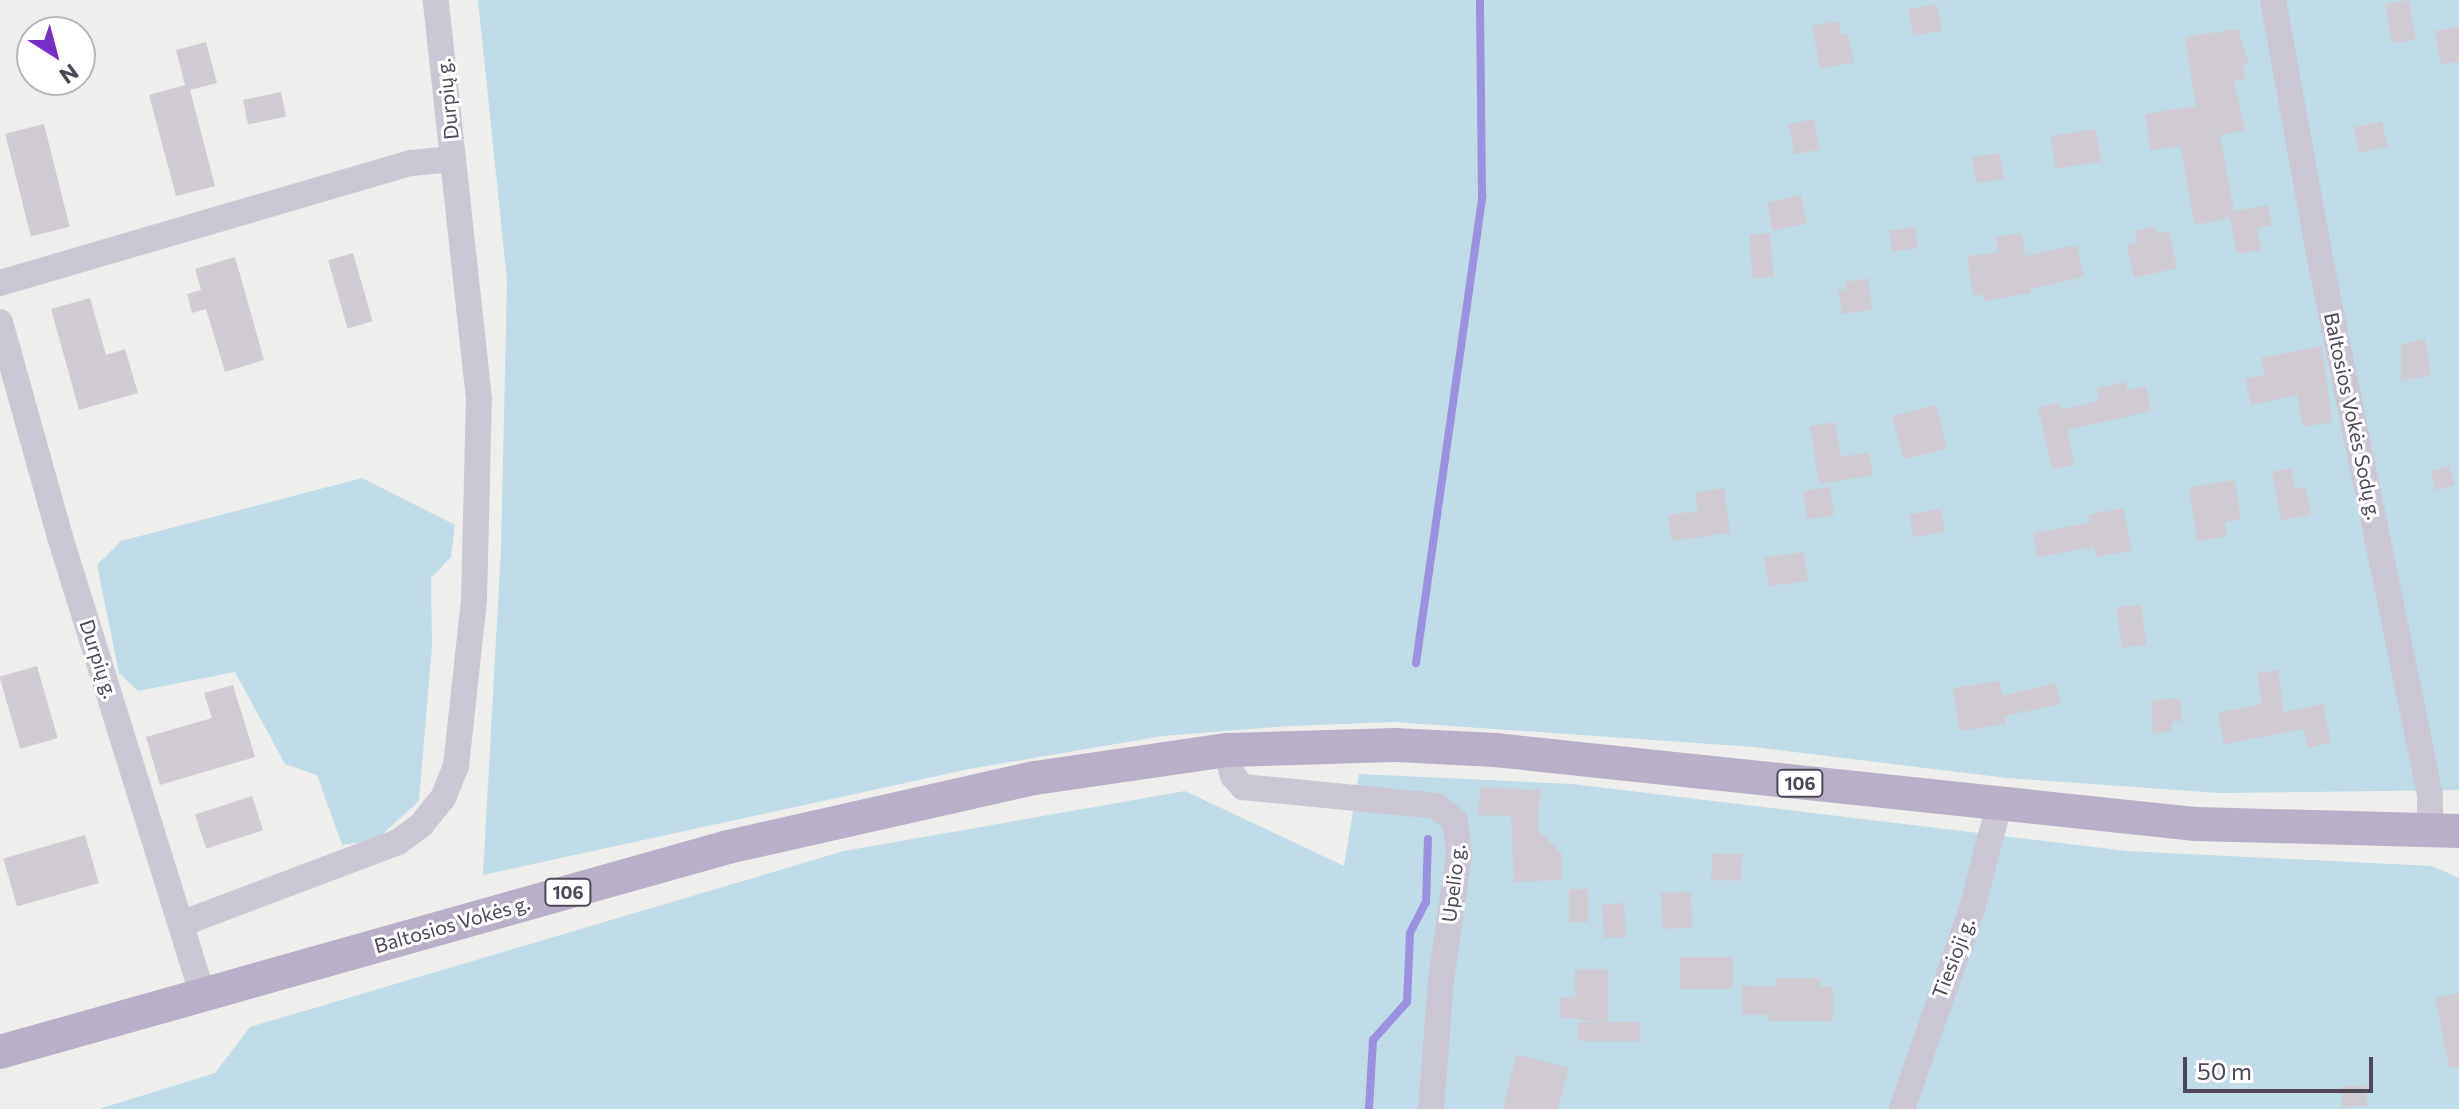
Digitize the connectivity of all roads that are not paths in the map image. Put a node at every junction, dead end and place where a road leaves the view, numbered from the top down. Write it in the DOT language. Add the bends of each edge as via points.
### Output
graph roads {
  1 [pos="436,0"];
  2 [pos="2273,0"];
  3 [pos="453,159"];
  4 [pos="0,283"];
  5 [pos="0,322"];
  6 [pos="1226,750"];
  7 [pos="1999,805"];
  8 [pos="2445,831"];
  9 [pos="181,924"];
  10 [pos="202,994"];
  11 [pos="0,1052"];
  12 [pos="1431,1109"];
  13 [pos="1902,1109"];
  1 -- 3 [label="street, Durpių g."];
  2 -- 8 [label="street, Baltosios Vokės Sodų g." via="2321,264 2430,795"];
  3 -- 4 [label="street, Durpių g." via="411,163"];
  3 -- 9 [label="street" via="479,399 480,476 473,615 456,766 443,798 398,842"];
  5 -- 9 [label="street, Durpių g." via="60,537"];
  6 -- 7 [label="main road, 106" via="1395,745 1495,750"];
  6 -- 10 [label="main road, Baltosios Vokės g. / 106" via="921,801 728,847"];
  6 -- 12 [label="street, Upelio g." via="1233,776 1243,787 1436,806 1455,821 1459,855 1441,980"];
  7 -- 8 [label="main road, 106" via="2196,824"];
  7 -- 13 [label="street, Tiesioji g." via="1971,912"];
  9 -- 10 [label="street, Durpių g."];
  10 -- 11 [label="main road, Baltosios Vokės g. / 106"];
}
